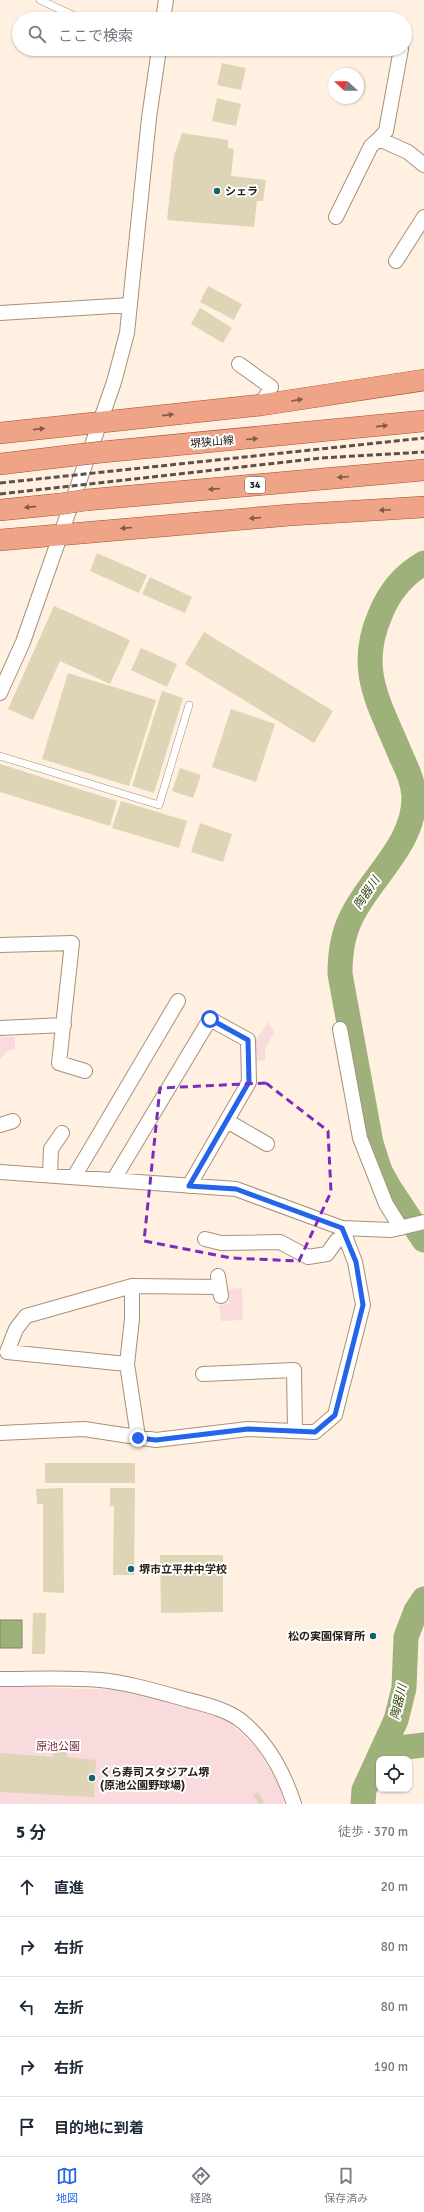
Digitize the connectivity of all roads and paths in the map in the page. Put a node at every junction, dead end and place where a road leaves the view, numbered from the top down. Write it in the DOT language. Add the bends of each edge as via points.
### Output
graph roads {
  1 [pos="40,0"];
  2 [pos="166,0"];
  3 [pos="67,12"];
  4 [pos="164,12"];
  5 [pos="158,56"];
  6 [pos="400,56"];
  7 [pos="378,139"];
  8 [pos="424,165"];
  9 [pos="336,216"];
  10 [pos="424,217"];
  11 [pos="396,261"];
  12 [pos="130,305"];
  13 [pos="0,313"];
  14 [pos="239,364"];
  15 [pos="424,380"];
  16 [pos="261,405"];
  17 [pos="424,421"];
  18 [pos="98,423"];
  19 [pos="0,433"];
  20 [pos="0,464"];
  21 [pos="424,470"];
  22 [pos="424,507"];
  23 [pos="0,510"];
  24 [pos="60,533"];
  25 [pos="0,540"];
  26 [pos="0,693"];
  27 [pos="189,705"];
  28 [pos="0,756"];
  29 [pos="0,945"];
  30 [pos="178,1001"];
  31 [pos="64,1025"];
  32 [pos="0,1028"];
  33 [pos="340,1030"];
  34 [pos="85,1071"];
  35 [pos="227,1121"];
  36 [pos="62,1133"];
  37 [pos="267,1144"];
  38 [pos="0,1172"];
  39 [pos="50,1175"];
  40 [pos="74,1177"];
  41 [pos="114,1179"];
  42 [pos="189,1186"];
  43 [pos="424,1222"];
  44 [pos="403,1227"];
  45 [pos="344,1233"];
  46 [pos="205,1239"];
  47 [pos="132,1286"];
  48 [pos="219,1286"];
  49 [pos="127,1364"];
  50 [pos="203,1374"];
  51 [pos="295,1431"];
  52 [pos="0,1433"];
  53 [pos="138,1438"];
  54 [pos="0,1679"];
  55 [pos="294,1804"];
  1 -- 3 [label="lane"];
  2 -- 4 [label="street"];
  5 -- 12 [label="street" via="149,118"];
  6 -- 7 [label="street" via="386,131"];
  7 -- 8 [label="street" via="408,152"];
  7 -- 9 [label="street" via="371,146"];
  10 -- 11 [label="street"];
  12 -- 13 [label="street"];
  12 -- 18 [label="street" via="126,340 114,382"];
  14 -- 16 [label="street" via="271,387"];
  16 -- 15 [label="main road, one-way"];
  18 -- 16 [label="main road, one-way"];
  20 -- 17 [label="main road, 堺狭山線, one-way, bridge"];
  19 -- 18 [label="main road, one-way"];
  18 -- 24 [label="street"];
  21 -- 23 [label="main road, 34, one-way, bridge"];
  22 -- 24 [label="main road, one-way"];
  24 -- 25 [label="main road"];
  24 -- 26 [label="street" via="23,642"];
  27 -- 28 [label="lane" via="160,805"];
  29 -- 31 [label="street" via="72,943"];
  30 -- 40 [label="street"];
  31 -- 32 [label="street"];
  31 -- 34 [label="street" via="59,1064"];
  33 -- 44 [label="street" via="360,1138 386,1204"];
  35 -- 37 [label="street"];
  35 -- 41 [label="street" via="249,1082 248,1040 210,1019"];
  35 -- 42 [label="street"];
  36 -- 39 [label="street" via="51,1149"];
  38 -- 39 [label="street"];
  39 -- 40 [label="street"];
  40 -- 41 [label="street"];
  41 -- 42 [label="street"];
  42 -- 45 [label="street" via="236,1189"];
  43 -- 44 [label="street"];
  44 -- 45 [label="street"];
  45 -- 46 [label="street" via="326,1254 308,1257 280,1242 221,1243"];
  45 -- 51 [label="street" via="356,1262 363,1305 335,1415 315,1432"];
  47 -- 48 [label="street"];
  47 -- 49 [label="street" via="132,1319"];
  47 -- 49 [label="street" via="26,1316 16,1329 7,1352"];
  49 -- 53 [label="street"];
  50 -- 51 [label="street" via="294,1370"];
  51 -- 53 [label="street" via="248,1429 156,1440"];
  52 -- 53 [label="street" via="84,1430"];
  54 -- 55 [label="street" via="101,1680 148,1689 220,1709 243,1722 264,1743 280,1768"];
}
